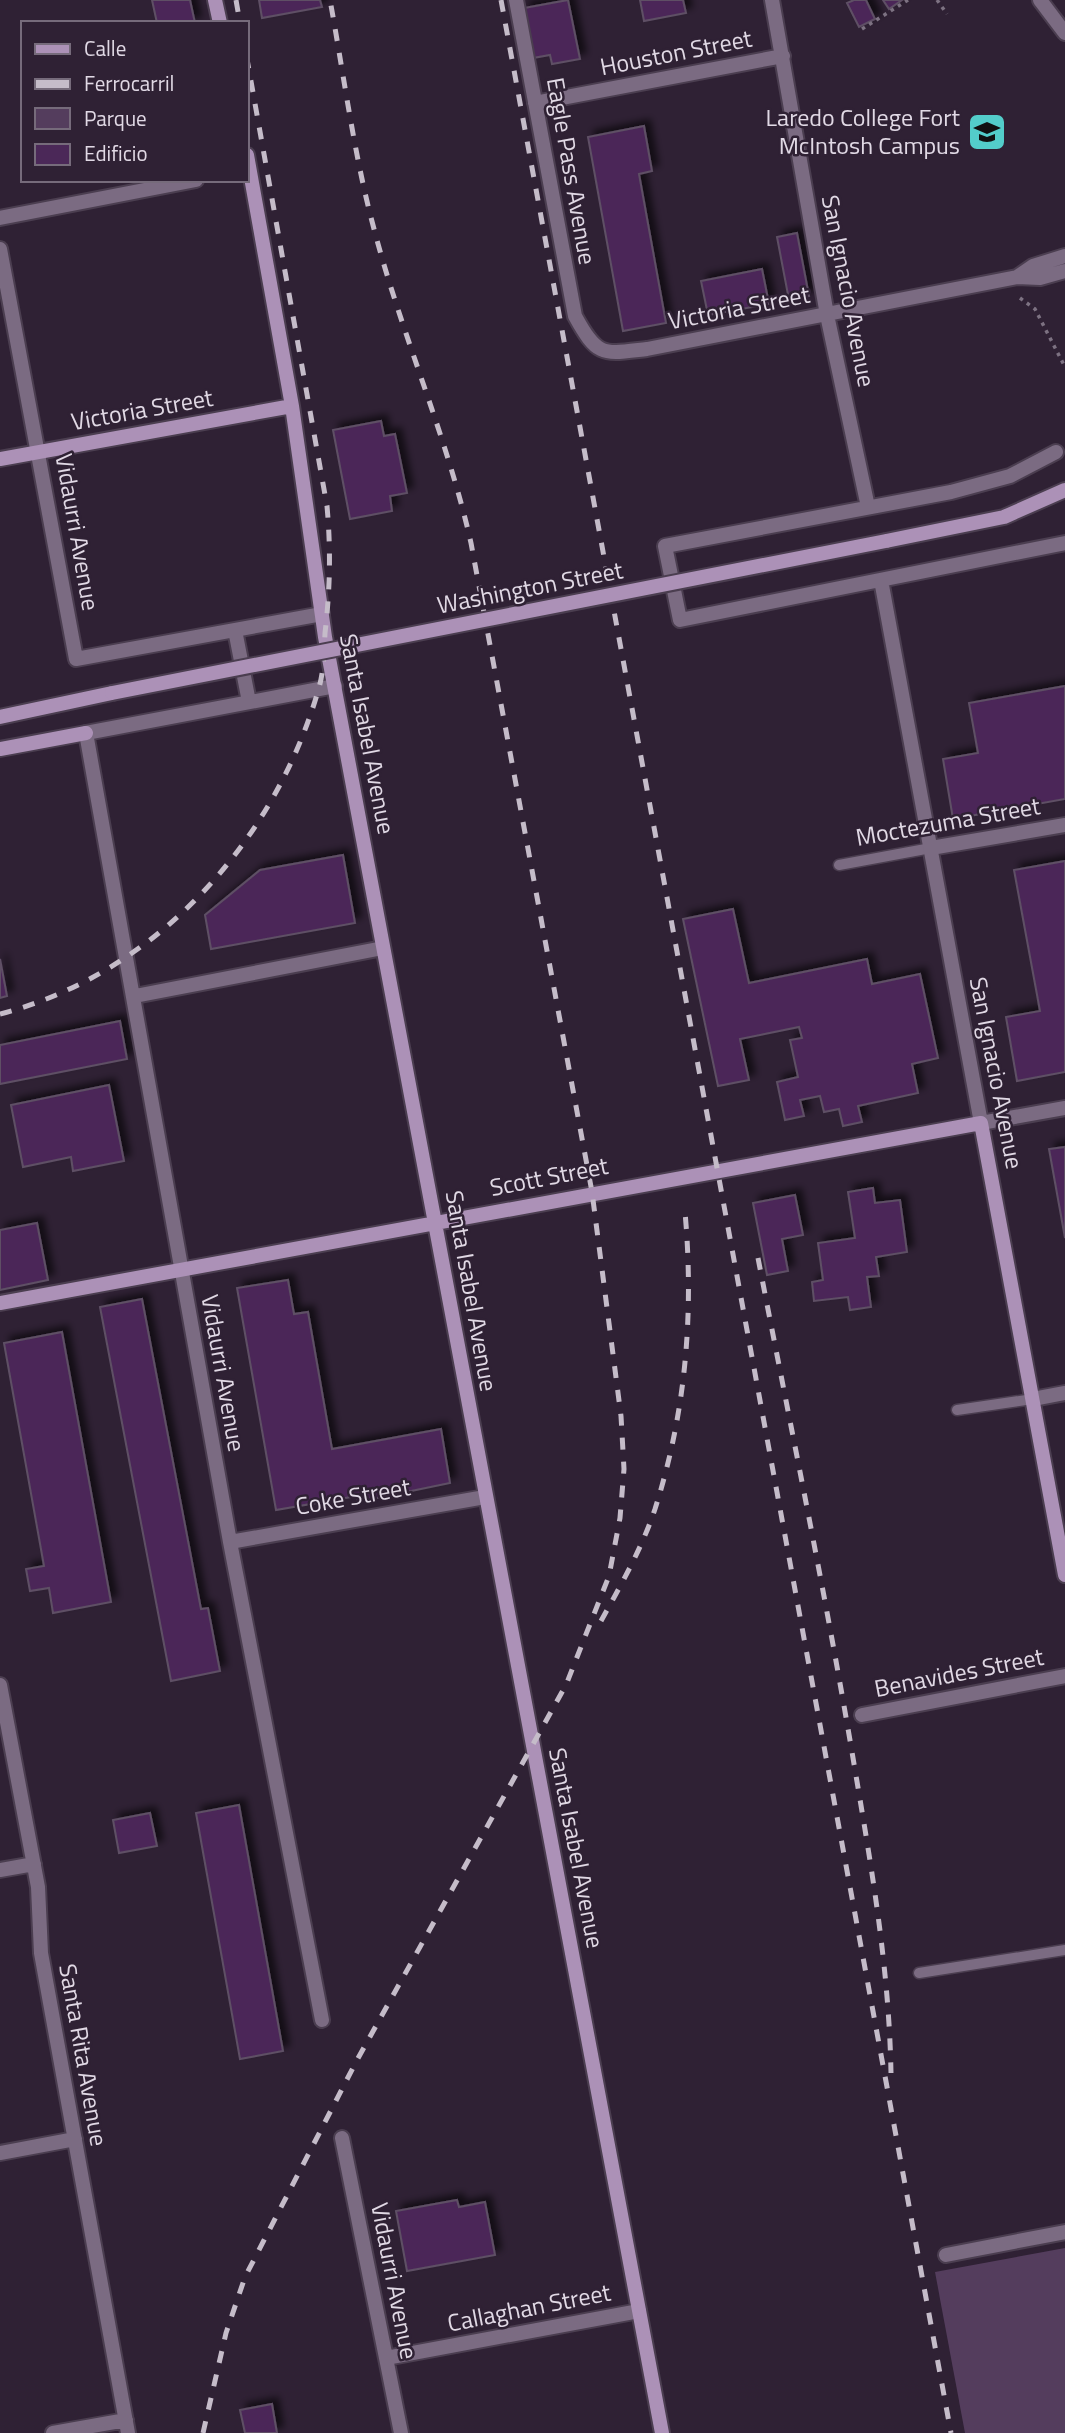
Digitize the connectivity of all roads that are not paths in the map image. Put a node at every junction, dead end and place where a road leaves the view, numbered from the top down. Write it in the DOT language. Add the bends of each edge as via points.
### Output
graph roads {
  1 [pos="215,0"];
  2 [pos="516,0"];
  3 [pos="772,0"];
  4 [pos="1040,0"];
  5 [pos="220,21"];
  6 [pos="1065,33"];
  7 [pos="783,56"];
  8 [pos="535,103"];
  9 [pos="248,165"];
  10 [pos="186,182"];
  11 [pos="0,218"];
  12 [pos="0,249"];
  13 [pos="1065,256"];
  14 [pos="1065,271"];
  15 [pos="1017,277"];
  16 [pos="827,315"];
  17 [pos="593,346"];
  18 [pos="292,406"];
  19 [pos="39,452"];
  20 [pos="1056,452"];
  21 [pos="0,459"];
  22 [pos="1065,490"];
  23 [pos="868,507"];
  24 [pos="1065,543"];
  25 [pos="881,580"];
  26 [pos="322,614"];
  27 [pos="235,630"];
  28 [pos="335,686"];
  29 [pos="249,702"];
  30 [pos="0,717"];
  31 [pos="86,733"];
  32 [pos="0,749"];
  33 [pos="1065,825"];
  34 [pos="931,848"];
  35 [pos="839,865"];
  36 [pos="383,948"];
  37 [pos="135,996"];
  38 [pos="1065,1108"];
  39 [pos="981,1123"];
  40 [pos="435,1222"];
  41 [pos="181,1268"];
  42 [pos="0,1303"];
  43 [pos="1065,1393"];
  44 [pos="1033,1399"];
  45 [pos="957,1410"];
  46 [pos="485,1497"];
  47 [pos="230,1542"];
  48 [pos="1065,1575"];
  49 [pos="1065,1676"];
  50 [pos="0,1685"];
  51 [pos="862,1715"];
  52 [pos="34,1864"];
  53 [pos="0,1870"];
  54 [pos="1065,1950"];
  55 [pos="919,1973"];
  56 [pos="322,2020"];
  57 [pos="342,2138"];
  58 [pos="75,2139"];
  59 [pos="0,2153"];
  60 [pos="1065,2232"];
  61 [pos="946,2255"];
  62 [pos="639,2311"];
  63 [pos="386,2358"];
  64 [pos="127,2426"];
  65 [pos="53,2433"];
  66 [pos="401,2433"];
  67 [pos="662,2433"];
  1 -- 5 [label="main road"];
  2 -- 8 [label="street, Eagle Pass Avenue"];
  3 -- 7 [label="street, San Ignacio Avenue"];
  4 -- 6 [label="street"];
  7 -- 8 [label="street, Houston Street"];
  7 -- 16 [label="street, San Ignacio Avenue"];
  8 -- 17 [label="street, Eagle Pass Avenue" via="575,316"];
  9 -- 18 [label="main road, Santa Isabel Avenue"];
  10 -- 11 [label="street"];
  12 -- 19 [label="street, Vidaurri Avenue"];
  13 -- 15 [label="street, Victoria Street" via="1033,266"];
  14 -- 15 [label="street, Victoria Street" via="1040,278"];
  15 -- 16 [label="street, Victoria Street"];
  16 -- 17 [label="street, Victoria Street" via="648,349 609,353"];
  16 -- 23 [label="street, San Ignacio Avenue"];
  18 -- 19 [label="main road, Victoria Street"];
  18 -- 26 [label="main road, Santa Isabel Avenue"];
  19 -- 21 [label="main road, Victoria Street"];
  19 -- 27 [label="street, Vidaurri Avenue" via="76,659"];
  20 -- 23 [label="street" via="998,479"];
  22 -- 30 [label="main road, Washington Street, bridge" via="1004,517"];
  23 -- 25 [label="street" via="665,546 680,620"];
  24 -- 25 [label="street"];
  25 -- 34 [label="street, San Ignacio Avenue"];
  26 -- 27 [label="street"];
  26 -- 28 [label="main road, Santa Isabel Avenue"];
  27 -- 29 [label="street"];
  28 -- 29 [label="street"];
  28 -- 36 [label="main road, Santa Isabel Avenue"];
  29 -- 31 [label="street"];
  31 -- 32 [label="main road"];
  31 -- 37 [label="street, Vidaurri Avenue"];
  33 -- 34 [label="street, Moctezuma Street"];
  34 -- 35 [label="lane, Moctezuma Street"];
  34 -- 39 [label="street, San Ignacio Avenue"];
  36 -- 37 [label="street"];
  36 -- 40 [label="main road, Santa Isabel Avenue"];
  37 -- 41 [label="street, Vidaurri Avenue"];
  38 -- 39 [label="street, Scott Street"];
  39 -- 40 [label="main road, Scott Street"];
  39 -- 44 [label="main road, San Ignacio Avenue"];
  40 -- 41 [label="main road, Scott Street"];
  40 -- 46 [label="main road, Santa Isabel Avenue"];
  41 -- 42 [label="main road, Scott Street"];
  41 -- 47 [label="street, Vidaurri Avenue"];
  43 -- 44 [label="street"];
  44 -- 45 [label="lane"];
  44 -- 48 [label="main road, San Ignacio Avenue"];
  46 -- 47 [label="street, Coke Street"];
  46 -- 62 [label="main road, Santa Isabel Avenue"];
  47 -- 56 [label="street, Vidaurri Avenue"];
  49 -- 51 [label="street, Benavides Street"];
  50 -- 52 [label="street, Santa Rita Avenue"];
  52 -- 53 [label="street"];
  52 -- 58 [label="street, Santa Rita Avenue" via="41,1953"];
  54 -- 55 [label="lane"];
  57 -- 63 [label="street, Vidaurri Avenue"];
  58 -- 59 [label="street"];
  58 -- 64 [label="street, Santa Rita Avenue"];
  60 -- 61 [label="street"];
  62 -- 63 [label="street, Callaghan Street"];
  62 -- 67 [label="main road, Santa Isabel Avenue"];
  63 -- 66 [label="street, Vidaurri Avenue"];
  64 -- 65 [label="street"];
}
